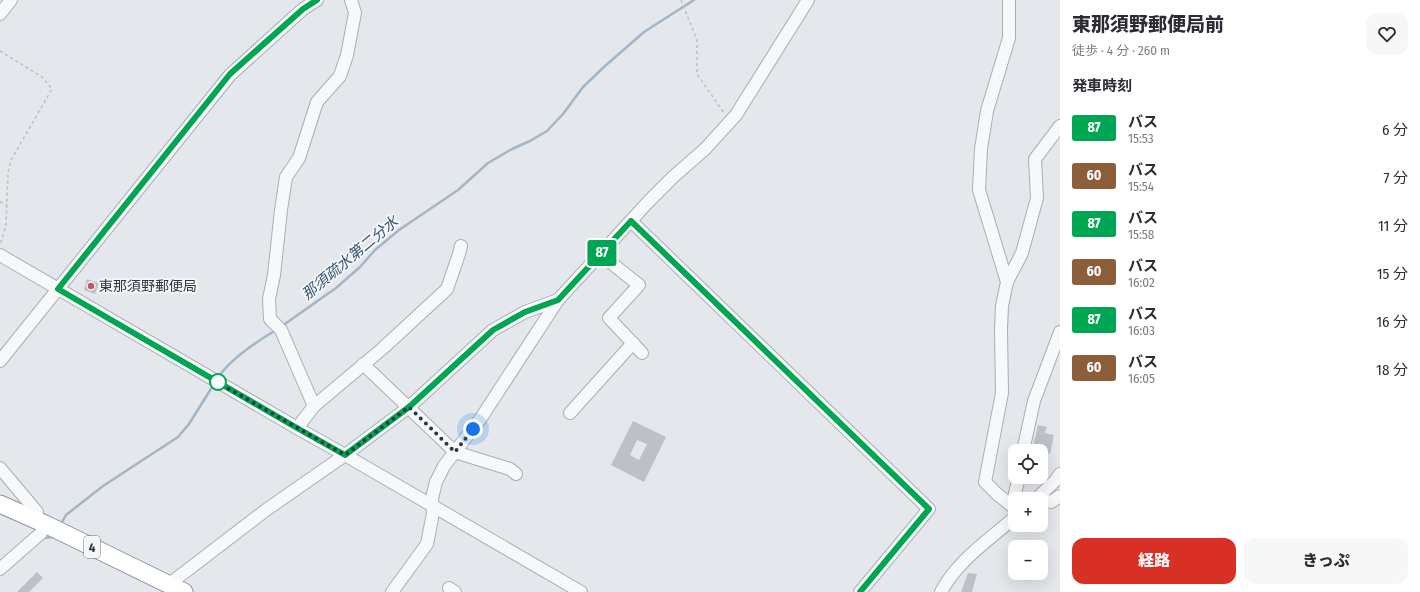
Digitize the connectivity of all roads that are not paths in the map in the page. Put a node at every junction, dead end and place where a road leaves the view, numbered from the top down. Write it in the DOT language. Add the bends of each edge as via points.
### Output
graph roads {
  1 [pos="11,0"];
  2 [pos="317,0"];
  3 [pos="351,0"];
  4 [pos="808,0"];
  5 [pos="1009,0"];
  6 [pos="0,14"];
  7 [pos="1060,126"];
  8 [pos="631,221"];
  9 [pos="461,246"];
  10 [pos="600,254"];
  11 [pos="0,255"];
  12 [pos="1007,282"];
  13 [pos="58,289"];
  14 [pos="558,300"];
  15 [pos="1060,332"];
  16 [pos="633,343"];
  17 [pos="642,353"];
  18 [pos="0,361"];
  19 [pos="363,364"];
  20 [pos="314,406"];
  21 [pos="409,407"];
  22 [pos="570,413"];
  23 [pos="297,428"];
  24 [pos="1025,444"];
  25 [pos="455,452"];
  26 [pos="345,455"];
  27 [pos="0,468"];
  28 [pos="516,474"];
  29 [pos="1060,474"];
  30 [pos="1043,492"];
  31 [pos="1060,496"];
  32 [pos="1048,501"];
  33 [pos="0,504"];
  34 [pos="1008,504"];
  35 [pos="433,506"];
  36 [pos="1008,516"];
  37 [pos="40,522"];
  38 [pos="0,569"];
  39 [pos="168,585"];
  40 [pos="184,592"];
  41 [pos="392,592"];
  42 [pos="581,592"];
  43 [pos="860,592"];
  44 [pos="941,592"];
  1 -- 6 [label="street"];
  2 -- 13 [label="street" via="303,9 230,74"];
  3 -- 20 [label="street" via="355,13 340,76 317,102 298,158 286,177 269,299 270,319 281,330"];
  4 -- 8 [label="street" via="736,115"];
  5 -- 12 [label="street" via="1009,38 987,111 981,148 980,190"];
  7 -- 12 [label="street" via="1035,159 1037,198 1022,253"];
  8 -- 10 [label="street"];
  8 -- 43 [label="street" via="929,509"];
  9 -- 19 [label="street" via="447,289"];
  10 -- 14 [label="street"];
  10 -- 16 [label="street" via="639,285 609,318"];
  11 -- 13 [label="street"];
  12 -- 34 [label="street" via="1002,306 1002,393 985,482"];
  13 -- 18 [label="street"];
  13 -- 23 [label="street"];
  14 -- 21 [label="street" via="525,312 493,330"];
  14 -- 25 [label="street" via="481,418"];
  15 -- 24 [label="street" via="1034,401"];
  16 -- 17 [label="street"];
  16 -- 22 [label="street"];
  19 -- 20 [label="street"];
  19 -- 21 [label="street"];
  20 -- 23 [label="street"];
  21 -- 25 [label="street"];
  21 -- 26 [label="street"];
  23 -- 26 [label="street"];
  25 -- 28 [label="street" via="510,469"];
  25 -- 35 [label="street" via="436,482"];
  26 -- 35 [label="street"];
  26 -- 39 [label="street" via="266,510"];
  27 -- 37 [label="street" via="37,512"];
  29 -- 30 [label="street"];
  31 -- 32 [label="street"];
  33 -- 37 [label="highway, 4"];
  35 -- 41 [label="street" via="426,544"];
  35 -- 42 [label="street"];
  36 -- 44 [label="street" via="960,564"];
  37 -- 38 [label="street" via="41,533"];
  37 -- 39 [label="highway, 4"];
  39 -- 40 [label="highway, 4"];
}
